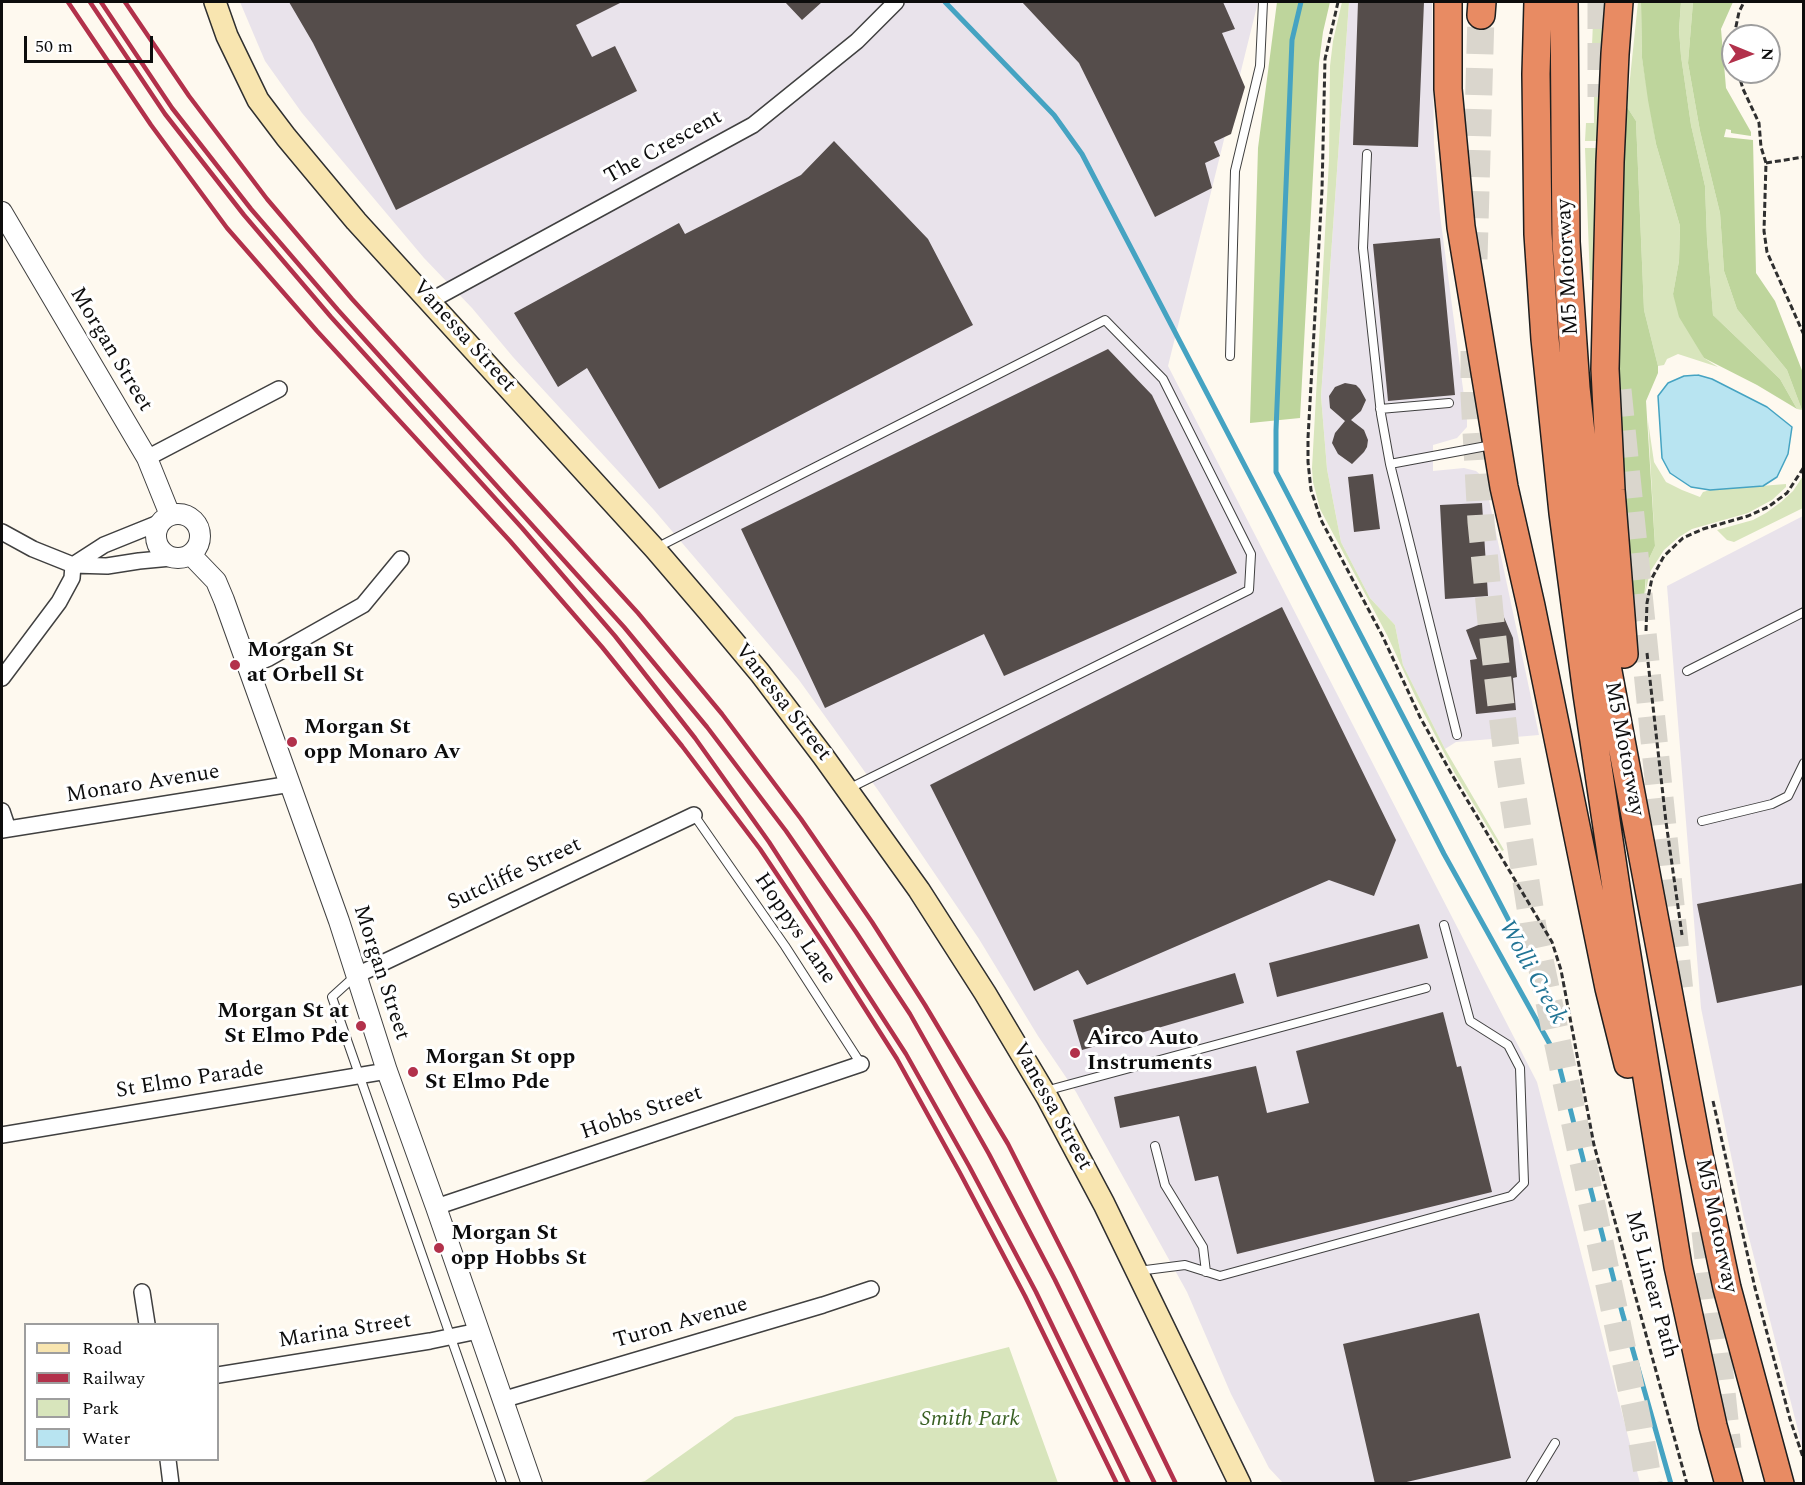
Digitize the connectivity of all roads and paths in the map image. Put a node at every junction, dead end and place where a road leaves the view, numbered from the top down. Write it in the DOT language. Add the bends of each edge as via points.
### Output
graph roads {
  1 [pos="215,2"];
  2 [pos="896,2"];
  3 [pos="1263,2"];
  4 [pos="1448,2"];
  5 [pos="1538,2"];
  6 [pos="1564,2"];
  7 [pos="1619,2"];
  8 [pos="1744,2"];
  9 [pos="1736,24"];
  10 [pos="1742,84"];
  11 [pos="1367,154"];
  12 [pos="1803,157"];
  13 [pos="1766,163"];
  14 [pos="4,222"];
  15 [pos="430,301"];
  16 [pos="1803,335"];
  17 [pos="1230,356"];
  18 [pos="279,388"];
  19 [pos="1449,403"];
  20 [pos="1380,409"];
  21 [pos="1497,444"];
  22 [pos="147,458"];
  23 [pos="1390,464"];
  24 [pos="1803,467"];
  25 [pos="165,519"];
  26 [pos="2,532"];
  27 [pos="655,549"];
  28 [pos="181,556"];
  29 [pos="401,559"];
  30 [pos="73,565"];
  31 [pos="1803,612"];
  32 [pos="1646,639"];
  33 [pos="1647,648"];
  34 [pos="249,667"];
  35 [pos="1687,671"];
  36 [pos="2,678"];
  37 [pos="1457,735"];
  38 [pos="1803,763"];
  39 [pos="291,784"];
  40 [pos="848,789"];
  41 [pos="2,811"];
  42 [pos="694,815"];
  43 [pos="1702,821"];
  44 [pos="5,830"];
  45 [pos="1444,926"];
  46 [pos="1682,938"];
  47 [pos="356,976"];
  48 [pos="1426,988"];
  49 [pos="1670,991"];
  50 [pos="861,1064"];
  51 [pos="387,1071"];
  52 [pos="359,1076"];
  53 [pos="1044,1091"];
  54 [pos="1585,1095"];
  55 [pos="1712,1098"];
  56 [pos="2,1135"];
  57 [pos="1155,1146"];
  58 [pos="436,1207"];
  59 [pos="1678,1266"];
  60 [pos="1137,1272"];
  61 [pos="1206,1272"];
  62 [pos="871,1289"];
  63 [pos="142,1292"];
  64 [pos="147,1323"];
  65 [pos="478,1331"];
  66 [pos="452,1338"];
  67 [pos="219,1375"];
  68 [pos="502,1400"];
  69 [pos="1555,1443"];
  70 [pos="1803,1460"];
  71 [pos="168,1461"];
  72 [pos="171,1484"];
  73 [pos="502,1484"];
  74 [pos="532,1484"];
  75 [pos="1239,1484"];
  76 [pos="1530,1484"];
  77 [pos="1687,1484"];
  78 [pos="1729,1484"];
  79 [pos="1780,1484"];
  1 -- 15 [label="main road, Vanessa Street" via="226,36 265,109 319,178"];
  2 -- 15 [label="street, The Crescent" via="857,41 753,125"];
  3 -- 17 [label="lane" via="1260,66 1235,171"];
  4 -- 21 [label="highway" via="1448,89 1461,227"];
  5 -- 59 [label="highway, M5 Motorway" via="1538,234 1563,513 1617,895"];
  6 -- 49 [label="highway, M5 Motorway" via="1566,242 1577,399 1607,666"];
  7 -- 49 [label="highway" via="1605,369 1610,479 1625,671"];
  8 -- 9 [label="path"];
  10 -- 13 [label="path" via="1759,123"];
  11 -- 20 [label="lane" via="1363,248"];
  12 -- 13 [label="path"];
  13 -- 16 [label="path" via="1767,252"];
  14 -- 22 [label="street, Morgan Street"];
  15 -- 27 [label="main road, Vanessa Street"];
  18 -- 22 [label="street"];
  19 -- 20 [label="lane"];
  20 -- 23 [label="lane"];
  21 -- 23 [label="lane"];
  21 -- 59 [label="highway" via="1609,988"];
  22 -- 25 [label="street, Morgan Street"];
  23 -- 37 [label="lane"];
  24 -- 32 [label="path" via="1786,493 1768,507 1683,537 1664,556 1652,578"];
  25 -- 28 [label="street" via="157,529 157,544 160,550"];
  25 -- 28 [label="street" via="182,514 199,527 197,550"];
  25 -- 30 [label="street" via="104,545"];
  26 -- 30 [label="street"];
  27 -- 40 [label="main road, Vanessa Street" via="760,673"];
  27 -- 40 [label="lane" via="1105,321 1163,379 1251,554 1249,590"];
  28 -- 30 [label="street" via="108,566"];
  28 -- 34 [label="street, Morgan Street" via="216,581"];
  29 -- 34 [label="street" via="363,604"];
  30 -- 36 [label="street" via="72,578 59,602"];
  31 -- 35 [label="lane"];
  33 -- 46 [label="path"];
  34 -- 39 [label="street, Morgan Street"];
  38 -- 43 [label="lane" via="1788,796 1773,804"];
  39 -- 44 [label="street, Monaro Avenue"];
  39 -- 47 [label="street, Morgan Street"];
  40 -- 53 [label="main road, Vanessa Street" via="952,941"];
  41 -- 44 [label="street"];
  42 -- 47 [label="street, Sutcliffe Street"];
  42 -- 50 [label="lane, Hoppys Lane"];
  45 -- 61 [label="lane" via="1470,1022 1508,1045 1520,1068 1524,1182 1511,1196 1220,1276"];
  47 -- 51 [label="street, Morgan Street"];
  47 -- 52 [label="lane" via="332,997"];
  48 -- 53 [label="lane"];
  49 -- 79 [label="highway, M5 Motorway" via="1727,1288"];
  50 -- 58 [label="street, Hobbs Street"];
  51 -- 52 [label="street, St Elmo Parade"];
  51 -- 58 [label="street, Morgan Street"];
  52 -- 56 [label="street, St Elmo Parade"];
  52 -- 66 [label="lane"];
  53 -- 60 [label="main road, Vanessa Street"];
  54 -- 77 [label="path, M5 Linear Path" via="1594,1145"];
  55 -- 70 [label="path" via="1755,1288"];
  57 -- 61 [label="lane" via="1166,1185 1203,1247"];
  58 -- 65 [label="street, Morgan Street"];
  59 -- 78 [label="highway, M5 Motorway"];
  60 -- 61 [label="lane" via="1185,1265"];
  60 -- 75 [label="main road, Vanessa Street"];
  62 -- 68 [label="street, Turon Avenue"];
  63 -- 64 [label="street"];
  65 -- 66 [label="street, Marina Street"];
  65 -- 68 [label="street, Morgan Street"];
  66 -- 67 [label="street, Marina Street"];
  66 -- 73 [label="lane"];
  68 -- 74 [label="street, Morgan Street"];
  69 -- 76 [label="lane"];
  71 -- 72 [label="street"];
}
